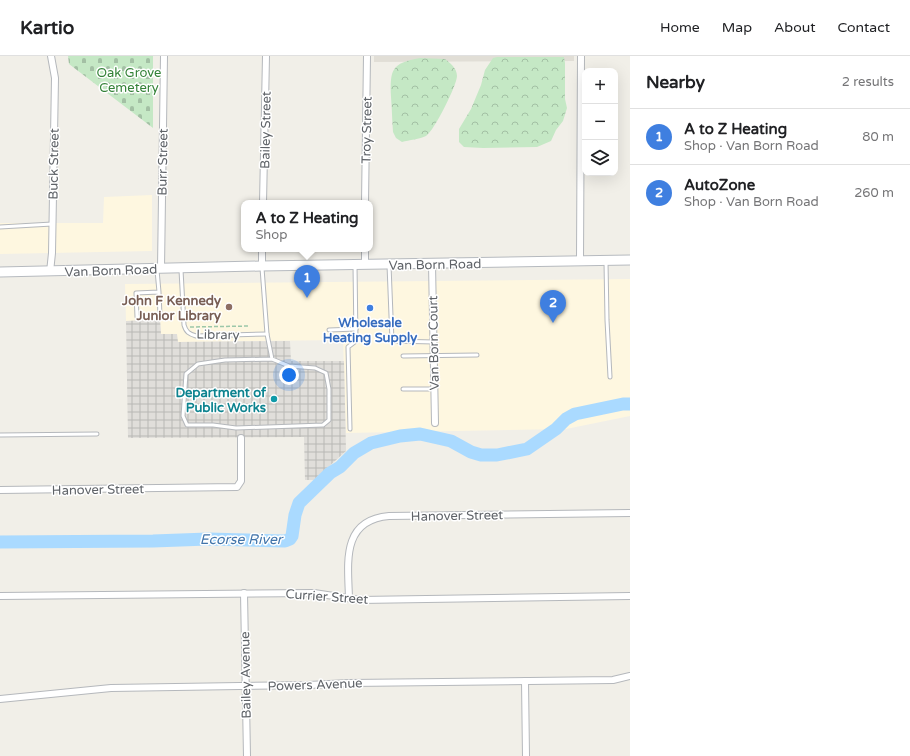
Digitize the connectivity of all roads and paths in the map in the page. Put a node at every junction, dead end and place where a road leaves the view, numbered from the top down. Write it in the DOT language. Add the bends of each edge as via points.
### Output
graph roads {
  1 [pos="51,56"];
  2 [pos="164,56"];
  3 [pos="266,56"];
  4 [pos="367,56"];
  5 [pos="581,56"];
  6 [pos="263,200"];
  7 [pos="365,200"];
  8 [pos="52,224"];
  9 [pos="0,227"];
  10 [pos="262,252"];
  11 [pos="365,252"];
  12 [pos="630,260"];
  13 [pos="580,261"];
  14 [pos="606,261"];
  15 [pos="432,264"];
  16 [pos="355,265"];
  17 [pos="365,265"];
  18 [pos="389,265"];
  19 [pos="262,266"];
  20 [pos="159,268"];
  21 [pos="181,268"];
  22 [pos="0,272"];
  23 [pos="50,272"];
  24 [pos="159,292"];
  25 [pos="188,325"];
  26 [pos="250,326"];
  27 [pos="356,329"];
  28 [pos="329,330"];
  29 [pos="267,334"];
  30 [pos="434,342"];
  31 [pos="434,355"];
  32 [pos="477,355"];
  33 [pos="403,356"];
  34 [pos="272,359"];
  35 [pos="610,378"];
  36 [pos="403,389"];
  37 [pos="434,389"];
  38 [pos="435,422"];
  39 [pos="350,429"];
  40 [pos="97,434"];
  41 [pos="0,435"];
  42 [pos="241,438"];
  43 [pos="0,490"];
  44 [pos="630,513"];
  45 [pos="244,593"];
  46 [pos="0,596"];
  47 [pos="630,596"];
  48 [pos="349,598"];
  49 [pos="630,676"];
  50 [pos="525,681"];
  51 [pos="246,686"];
  52 [pos="0,699"];
  53 [pos="247,756"];
  54 [pos="526,756"];
  1 -- 8 [label="street, Buck Street" via="55,78"];
  2 -- 20 [label="street, Burr Street"];
  3 -- 6 [label="street, Bailey Street"];
  4 -- 7 [label="street, Troy Street"];
  5 -- 13 [label="street"];
  8 -- 9 [label="lane"];
  8 -- 23 [label="street, Buck Street"];
  10 -- 19 [label="street"];
  11 -- 17 [label="street"];
  12 -- 14 [label="main road, Van Born Road"];
  13 -- 14 [label="main road, Van Born Road"];
  13 -- 15 [label="main road, Van Born Road"];
  14 -- 35 [label="lane"];
  15 -- 18 [label="main road, Van Born Road"];
  15 -- 30 [label="street, Van Born Court"];
  16 -- 17 [label="main road, Van Born Road"];
  16 -- 19 [label="main road, Van Born Road"];
  16 -- 27 [label="lane"];
  17 -- 18 [label="main road, Van Born Road"];
  18 -- 30 [label="lane" via="392,341"];
  19 -- 21 [label="main road, Van Born Road"];
  19 -- 29 [label="lane"];
  20 -- 21 [label="main road, Van Born Road"];
  20 -- 23 [label="main road, Van Born Road"];
  20 -- 24 [label="lane"];
  21 -- 29 [label="lane, Library" via="185,331 196,336"];
  22 -- 23 [label="main road, Van Born Road"];
  24 -- 24 [label="lane" via="160,316 137,317 136,293"];
  25 -- 26 [label="path"];
  27 -- 28 [label="lane"];
  27 -- 39 [label="lane" via="356,341 348,347"];
  29 -- 34 [label="lane"];
  30 -- 31 [label="street, Van Born Court"];
  31 -- 32 [label="lane"];
  31 -- 33 [label="lane"];
  31 -- 37 [label="street, Van Born Court"];
  34 -- 34 [label="lane" via="289,366 315,368 326,373 329,388 329,420 323,426 236,428 187,425 183,416 186,374 198,364 225,360"];
  36 -- 37 [label="lane"];
  37 -- 38 [label="street, Van Born Court"];
  40 -- 41 [label="lane"];
  42 -- 43 [label="street, Hanover Street" via="242,478 239,485 233,488"];
  44 -- 48 [label="street, Hanover Street" via="378,518 362,527 350,544"];
  45 -- 46 [label="street, Currier Street"];
  45 -- 48 [label="street, Currier Street" via="314,593"];
  45 -- 51 [label="street, Bailey Avenue"];
  47 -- 48 [label="street, Currier Street" via="389,600"];
  49 -- 50 [label="street, Powers Avenue" via="613,680"];
  50 -- 51 [label="street, Powers Avenue"];
  50 -- 54 [label="street"];
  51 -- 52 [label="street, Powers Avenue" via="111,688"];
  51 -- 53 [label="street, Bailey Avenue"];
}
